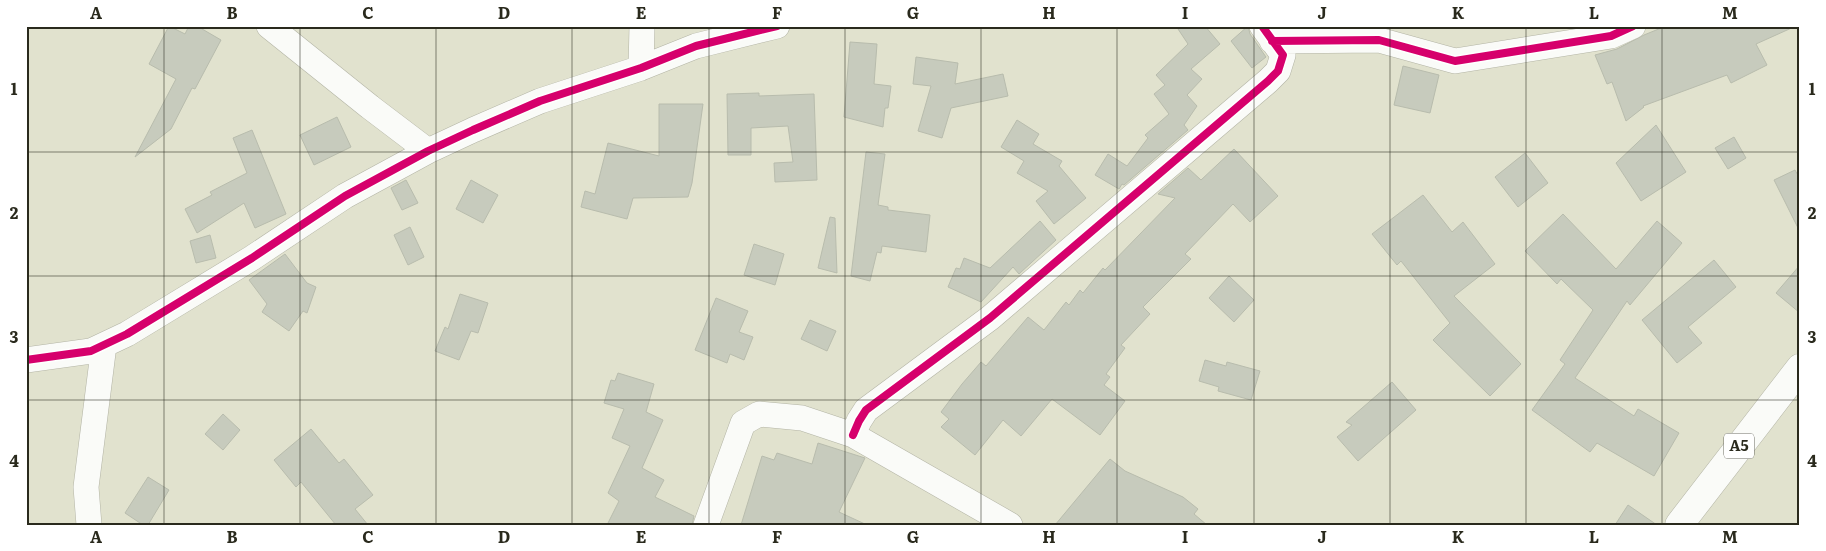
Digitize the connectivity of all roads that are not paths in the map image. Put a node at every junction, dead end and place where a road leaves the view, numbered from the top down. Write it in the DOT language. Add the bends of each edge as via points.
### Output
graph roads {
  1 [pos="269,26"];
  2 [pos="642,26"];
  3 [pos="777,26"];
  4 [pos="1633,26"];
  5 [pos="1267,33"];
  6 [pos="641,68"];
  7 [pos="428,151"];
  8 [pos="104,345"];
  9 [pos="26,360"];
  10 [pos="1800,368"];
  11 [pos="853,435"];
  12 [pos="89,525"];
  13 [pos="706,525"];
  14 [pos="1010,525"];
  15 [pos="1679,525"];
  1 -- 7 [label="street"];
  2 -- 6 [label="street"];
  3 -- 6 [label="street" via="696,46"];
  4 -- 5 [label="street" via="1612,36 1456,61 1378,40"];
  5 -- 11 [label="street" via="1283,55 1278,71 1268,81 990,318 866,410"];
  6 -- 7 [label="street" via="540,101"];
  7 -- 8 [label="street" via="345,196 252,258"];
  8 -- 9 [label="street" via="91,351"];
  8 -- 12 [label="street" via="86,487"];
  10 -- 15 [label="main road, A5"];
  11 -- 13 [label="street" via="802,418 759,414 743,423"];
  11 -- 14 [label="street"];
}
